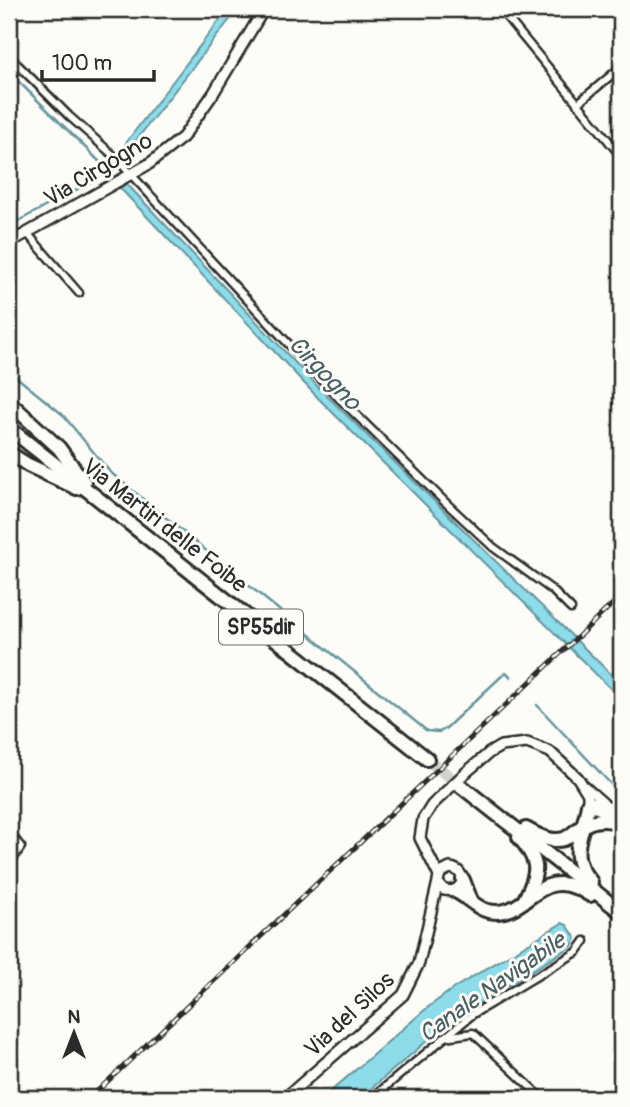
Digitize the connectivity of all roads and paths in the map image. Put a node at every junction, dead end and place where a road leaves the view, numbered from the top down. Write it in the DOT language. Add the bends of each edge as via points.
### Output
graph roads {
  1 [pos="264,9"];
  2 [pos="500,9"];
  3 [pos="9,56"];
  4 [pos="621,67"];
  5 [pos="578,104"];
  6 [pos="621,156"];
  7 [pos="132,174"];
  8 [pos="27,233"];
  9 [pos="9,243"];
  10 [pos="79,293"];
  11 [pos="9,402"];
  12 [pos="9,428"];
  13 [pos="9,453"];
  14 [pos="94,496"];
  15 [pos="571,609"];
  16 [pos="427,759"];
  17 [pos="578,778"];
  18 [pos="461,786"];
  19 [pos="588,804"];
  20 [pos="611,811"];
  21 [pos="503,818"];
  22 [pos="621,823"];
  23 [pos="583,825"];
  24 [pos="9,832"];
  25 [pos="426,853"];
  26 [pos="9,865"];
  27 [pos="450,868"];
  28 [pos="439,880"];
  29 [pos="463,880"];
  30 [pos="453,892"];
  31 [pos="471,901"];
  32 [pos="523,902"];
  33 [pos="433,906"];
  34 [pos="620,911"];
  35 [pos="585,941"];
  36 [pos="472,1014"];
  37 [pos="473,1033"];
  38 [pos="442,1037"];
  39 [pos="285,1098"];
  40 [pos="372,1098"];
  41 [pos="542,1098"];
  1 -- 7 [label="street, Via Cirgogno" via="183,137"];
  2 -- 5 [label="street"];
  3 -- 7 [label="street"];
  4 -- 5 [label="street"];
  5 -- 6 [label="street"];
  7 -- 8 [label="street, Via Cirgogno"];
  7 -- 15 [label="street" via="354,412 493,547"];
  8 -- 9 [label="street, Via Cirgogno"];
  8 -- 10 [label="street"];
  11 -- 14 [label="highway" via="59,448"];
  12 -- 14 [label="highway, Via Martiri delle Foibe / SP55dir"];
  13 -- 14 [label="highway"];
  14 -- 16 [label="highway, Via Martiri delle Foibe / SP55dir"];
  17 -- 19 [label="street" via="588,794"];
  17 -- 20 [label="street"];
  17 -- 25 [label="street" via="537,746 501,746 477,762 423,819 420,838"];
  18 -- 21 [label="highway"];
  19 -- 20 [label="highway" via="598,803"];
  19 -- 22 [label="street"];
  19 -- 23 [label="highway"];
  20 -- 22 [label="street"];
  21 -- 23 [label="highway" via="554,840 564,839"];
  21 -- 32 [label="highway" via="535,860 535,876"];
  21 -- 34 [label="highway"];
  22 -- 23 [label="highway" via="602,820"];
  23 -- 34 [label="highway" via="577,850 583,873"];
  24 -- 26 [label="street" via="21,847"];
  25 -- 27 [label="street"];
  25 -- 28 [label="street"];
  27 -- 28 [label="street" via="443,870"];
  27 -- 29 [label="street" via="458,870"];
  28 -- 30 [label="street" via="444,890"];
  28 -- 33 [label="street, Via del Silos"];
  29 -- 30 [label="street"];
  29 -- 31 [label="highway"];
  30 -- 31 [label="highway"];
  30 -- 33 [label="street"];
  31 -- 32 [label="highway" via="491,911 504,911"];
  32 -- 34 [label="highway" via="552,884 563,884"];
  33 -- 39 [label="street, Via del Silos" via="419,963 403,995"];
  35 -- 36 [label="street" via="577,952"];
  36 -- 37 [label="street"];
  36 -- 38 [label="street"];
  37 -- 38 [label="street"];
  37 -- 41 [label="street"];
  38 -- 40 [label="street"];
}
